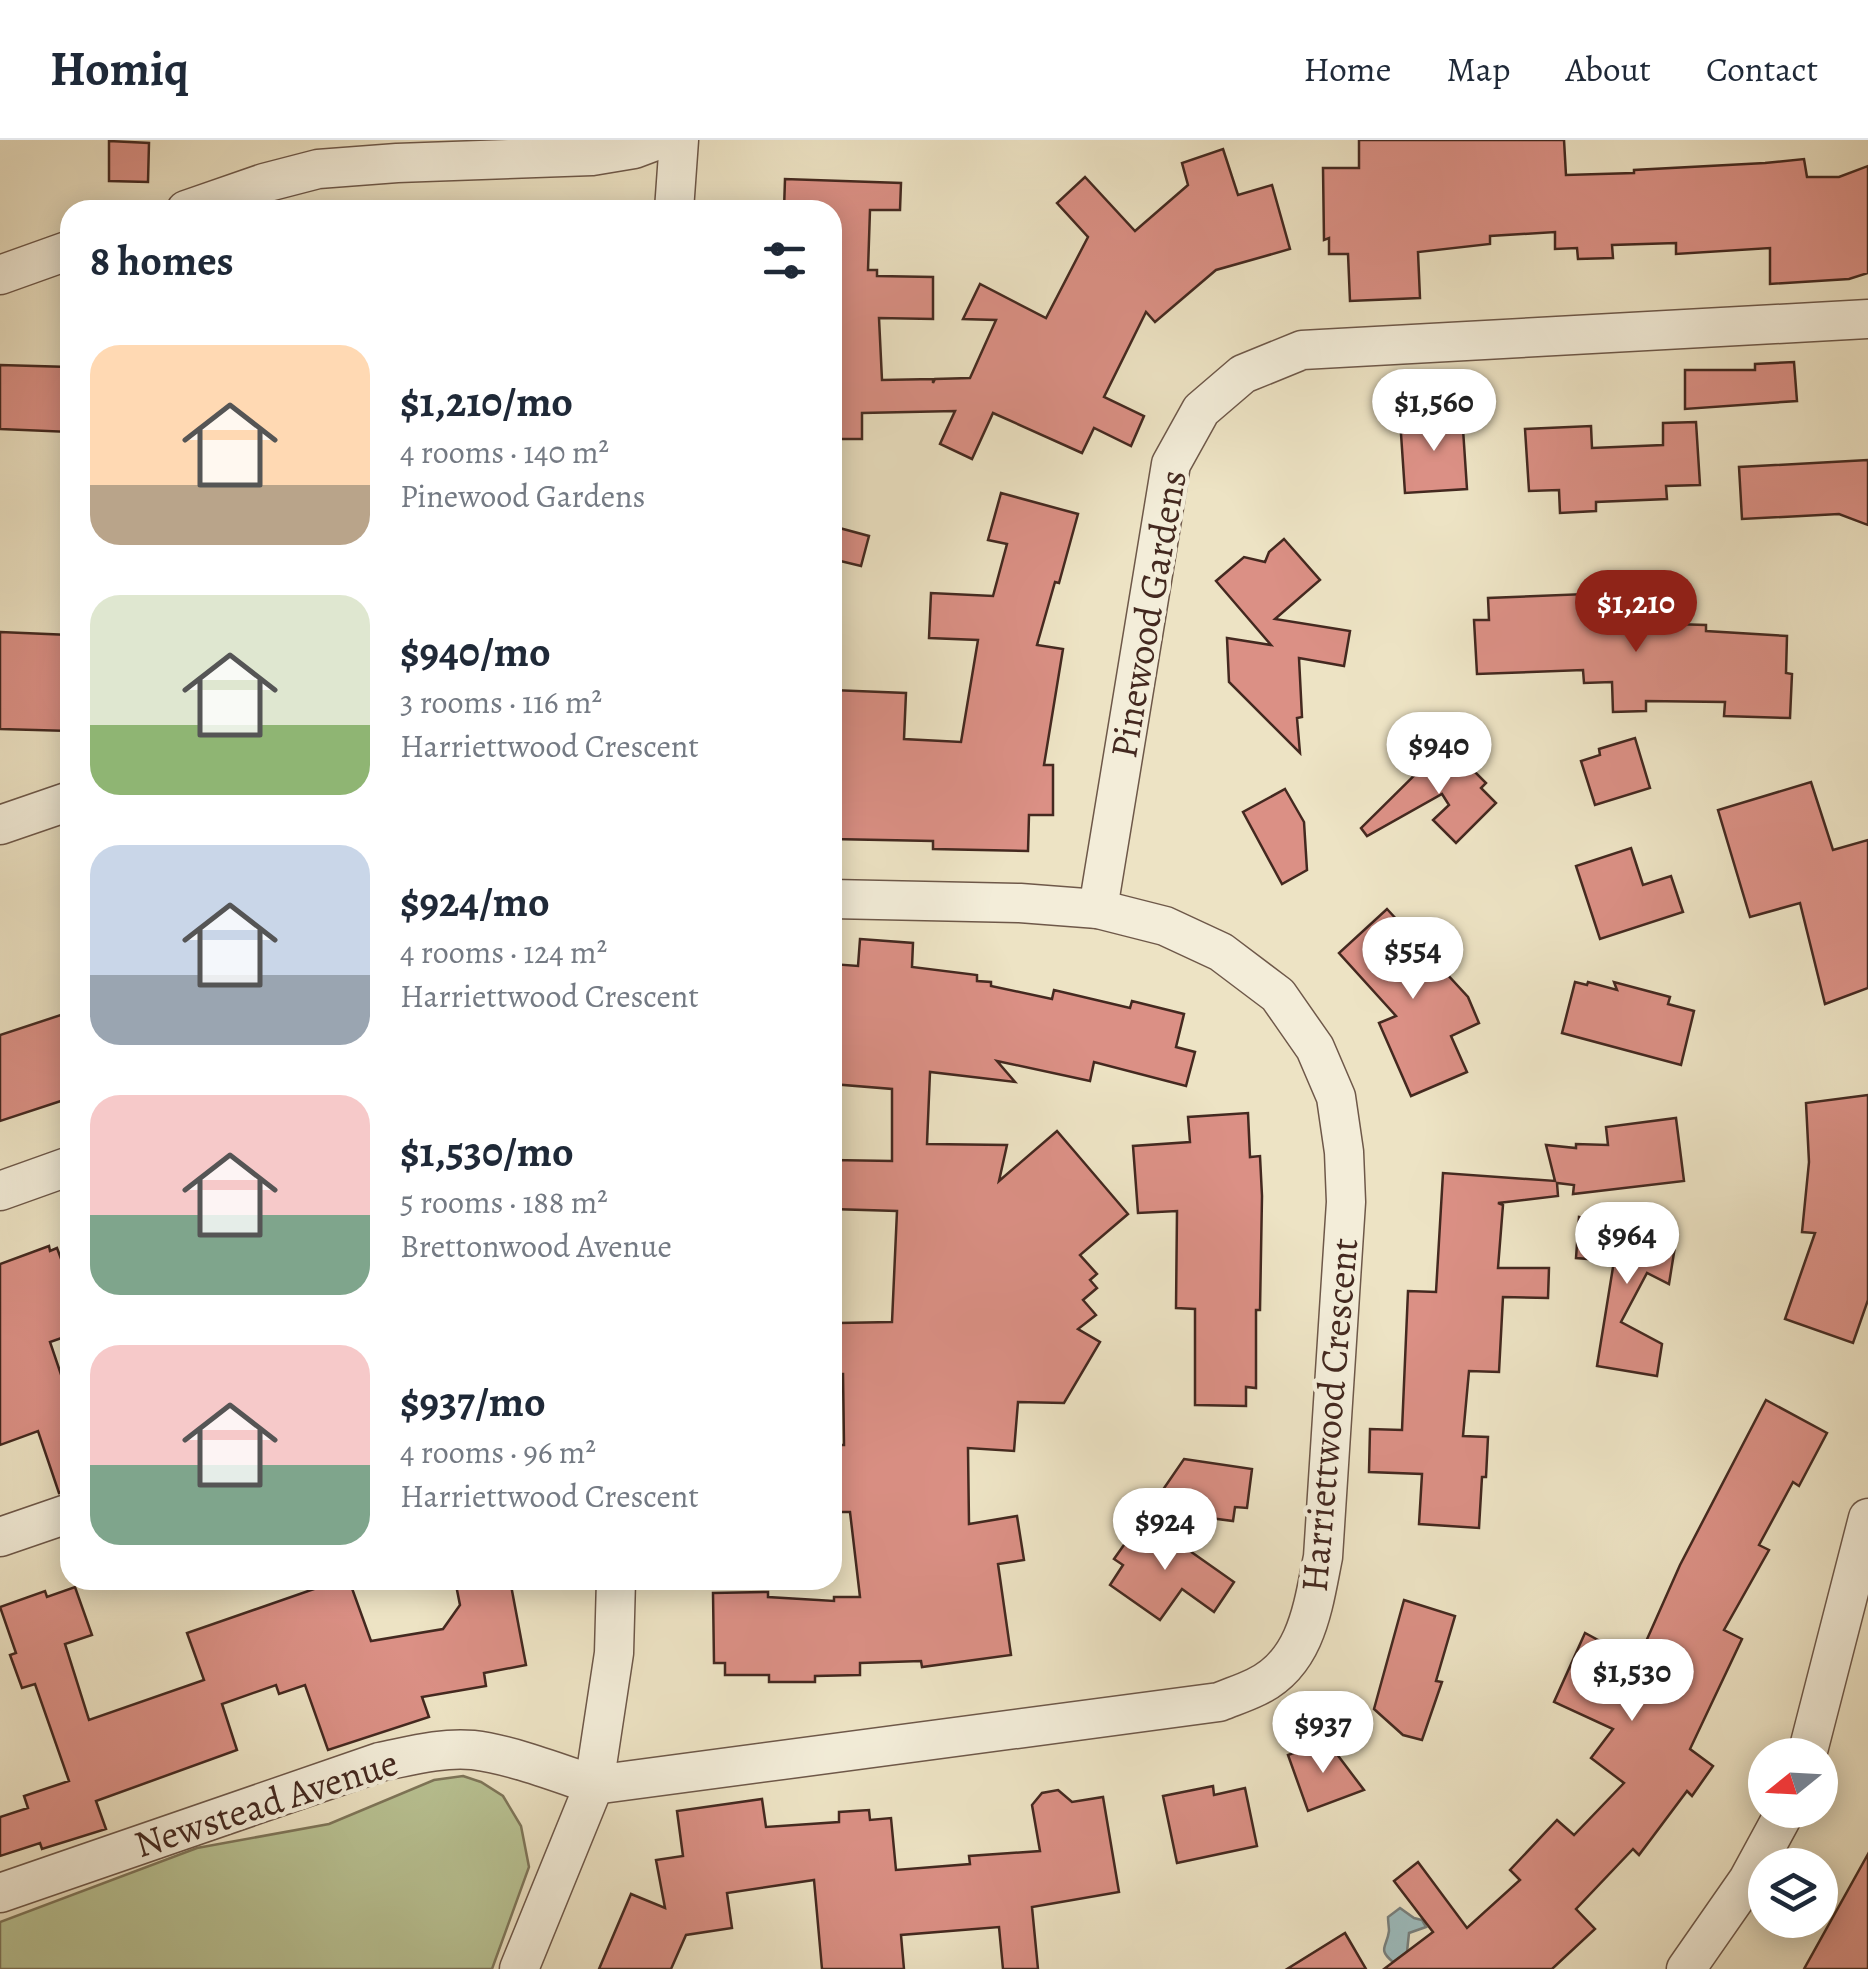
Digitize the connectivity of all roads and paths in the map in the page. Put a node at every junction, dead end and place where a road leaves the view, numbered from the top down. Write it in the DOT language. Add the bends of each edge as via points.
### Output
graph roads {
  1 [pos="658,140"];
  2 [pos="679,140"];
  3 [pos="215,200"];
  4 [pos="675,200"];
  5 [pos="60,254"];
  6 [pos="0,275"];
  7 [pos="1868,319"];
  8 [pos="60,804"];
  9 [pos="0,824"];
  10 [pos="842,899"];
  11 [pos="1098,909"];
  12 [pos="60,1169"];
  13 [pos="0,1190"];
  14 [pos="60,1516"];
  15 [pos="1868,1518"];
  16 [pos="0,1537"];
  17 [pos="616,1590"];
  18 [pos="1811,1738"];
  19 [pos="594,1785"];
  20 [pos="1776,1828"];
  21 [pos="0,1893"];
  22 [pos="518,1969"];
  23 [pos="1686,1969"];
  1 -- 3 [label="street" via="592,156 318,169"];
  2 -- 4 [label="street"];
  5 -- 6 [label="street"];
  7 -- 11 [label="street, Pinewood Gardens" via="1302,350 1242,374 1201,410 1170,464"];
  8 -- 9 [label="street"];
  10 -- 11 [label="street, Harriettwood Crescent"];
  11 -- 19 [label="street, Harriettwood Crescent" via="1165,926 1221,952 1278,994 1315,1048 1336,1098 1346,1202 1323,1557 1296,1655 1260,1686 1219,1702"];
  12 -- 13 [label="street"];
  14 -- 16 [label="street"];
  15 -- 18 [label="street"];
  17 -- 19 [label="street" via="614,1653"];
  19 -- 21 [label="street, Newstead Avenue" via="473,1750 432,1751 380,1762"];
  19 -- 22 [label="street"];
  20 -- 23 [label="street"];
}
